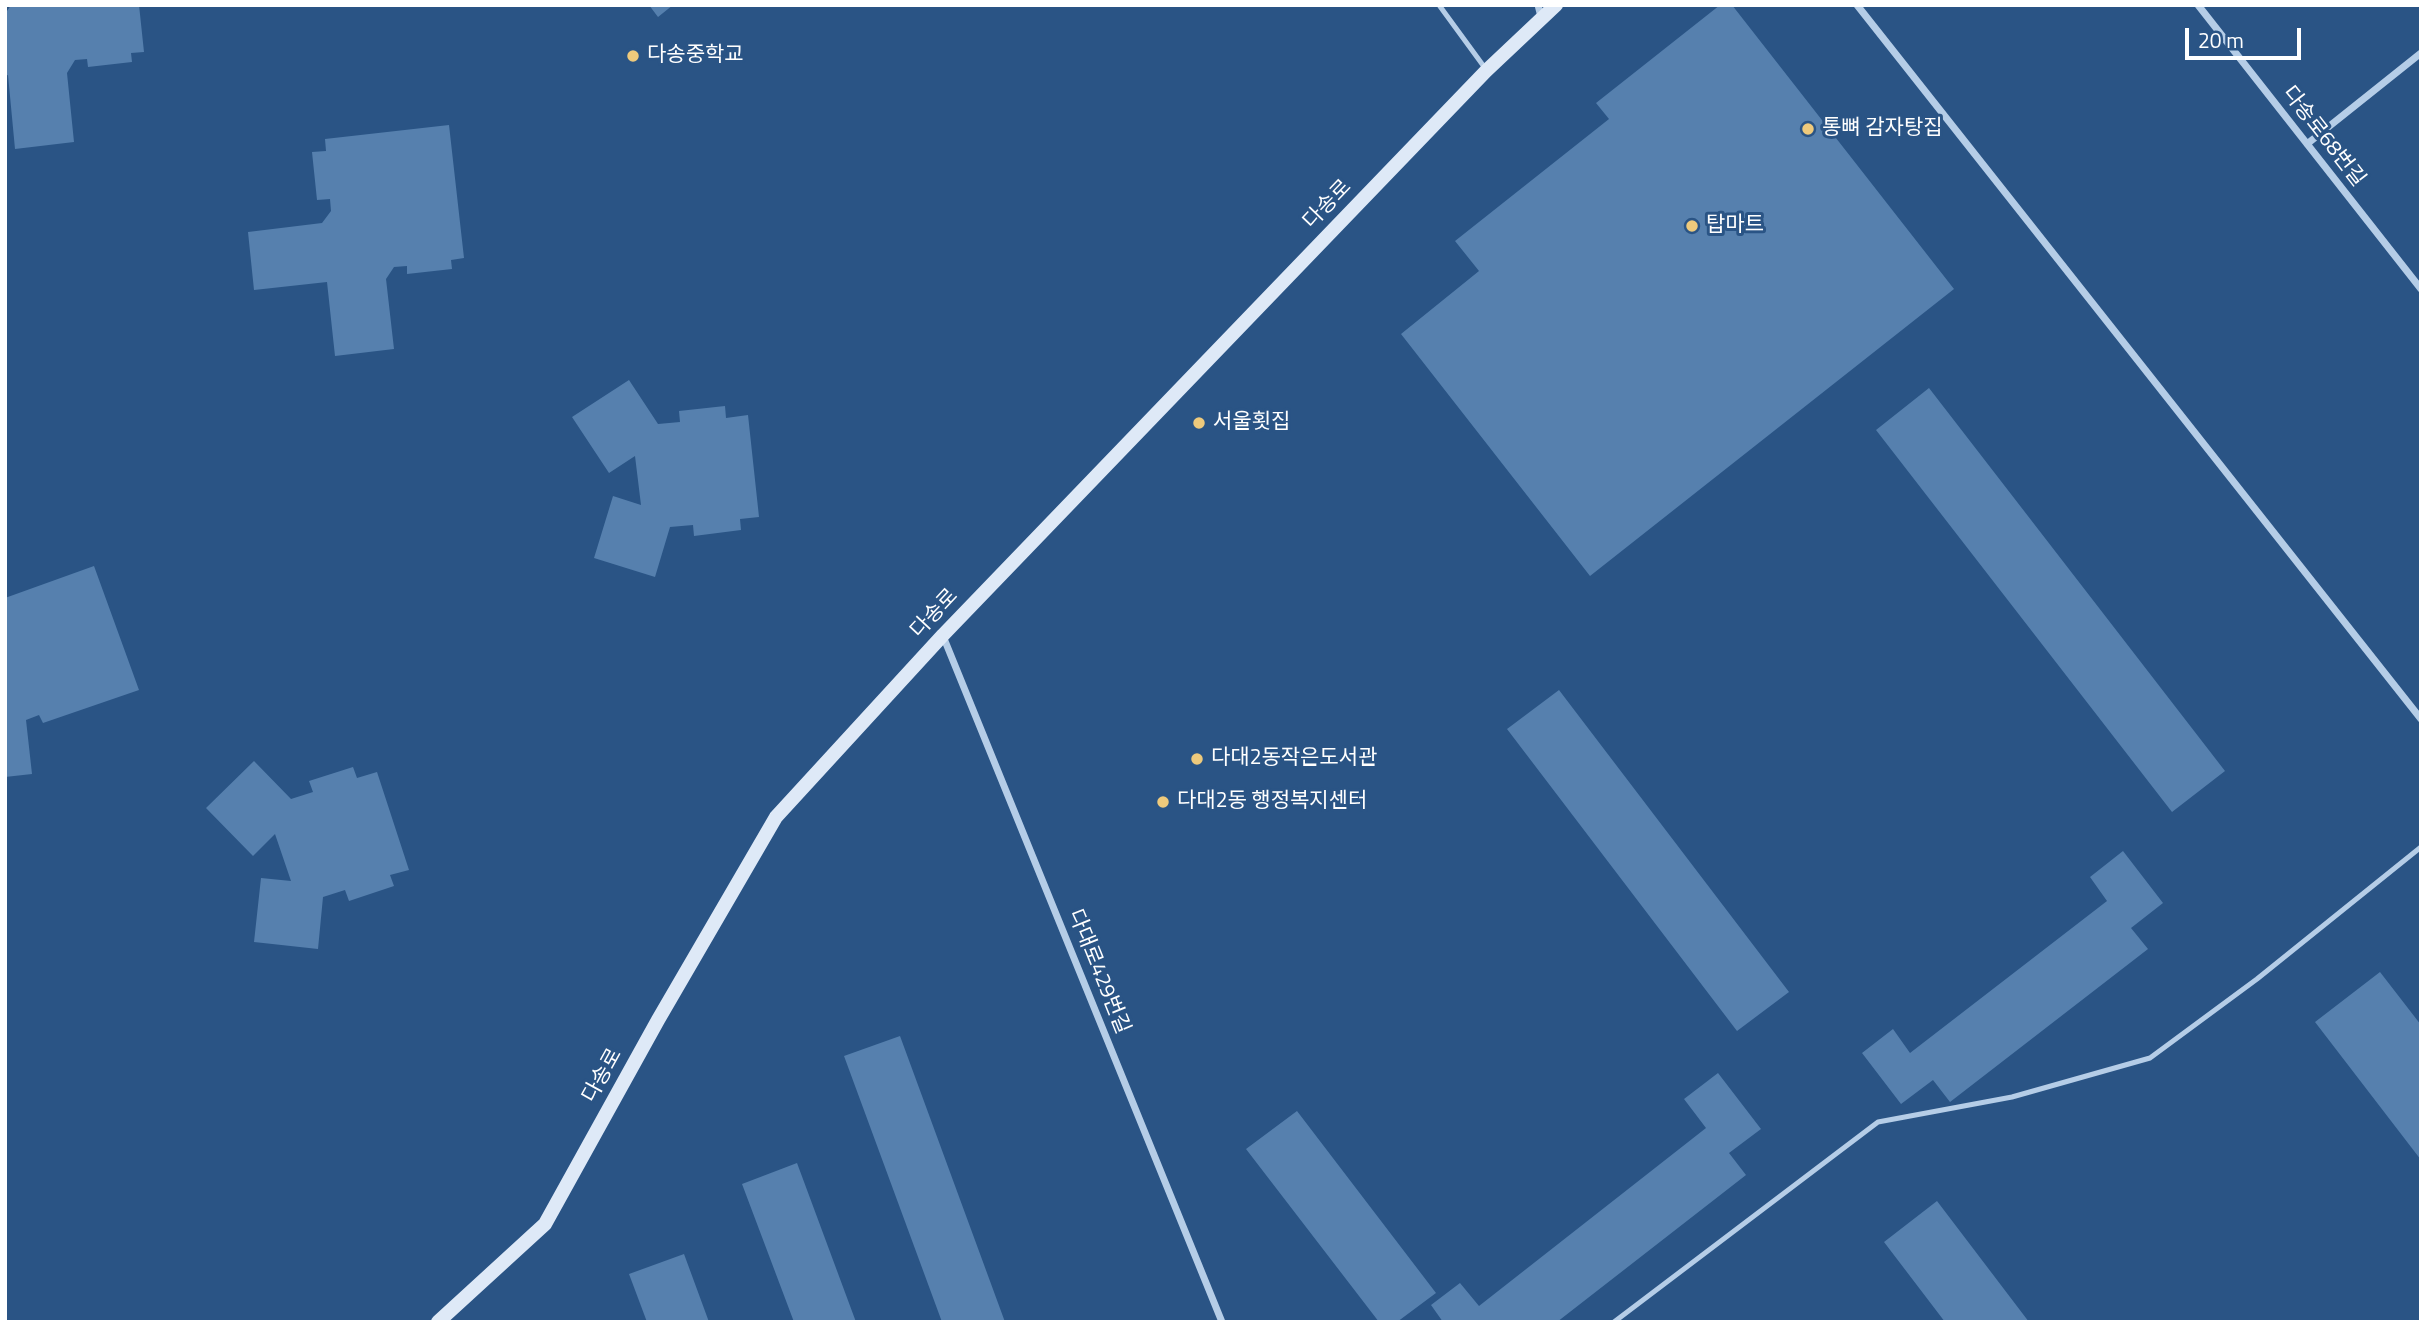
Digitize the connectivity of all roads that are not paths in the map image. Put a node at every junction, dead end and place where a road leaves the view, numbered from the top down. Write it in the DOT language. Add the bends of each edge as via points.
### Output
graph roads {
  1 [pos="1439,5"];
  2 [pos="1556,5"];
  3 [pos="1857,5"];
  4 [pos="2198,5"];
  5 [pos="1539,11"];
  6 [pos="2421,53"];
  7 [pos="1486,71"];
  8 [pos="2307,144"];
  9 [pos="2421,289"];
  10 [pos="943,635"];
  11 [pos="2421,719"];
  12 [pos="2421,847"];
  13 [pos="438,1322"];
  14 [pos="1222,1322"];
  15 [pos="1614,1322"];
  1 -- 7 [label="lane"];
  2 -- 5 [label="main road, 다송로"];
  3 -- 11 [label="street"];
  4 -- 8 [label="street, 다송로68번길"];
  5 -- 7 [label="main road, 다송로"];
  6 -- 8 [label="street"];
  7 -- 10 [label="main road, 다송로"];
  8 -- 9 [label="street, 다송로68번길"];
  10 -- 13 [label="main road, 다송로" via="776,817 545,1224"];
  10 -- 14 [label="street, 다대로429번길"];
  12 -- 15 [label="lane" via="2150,1058 2012,1097 1878,1122"];
}
